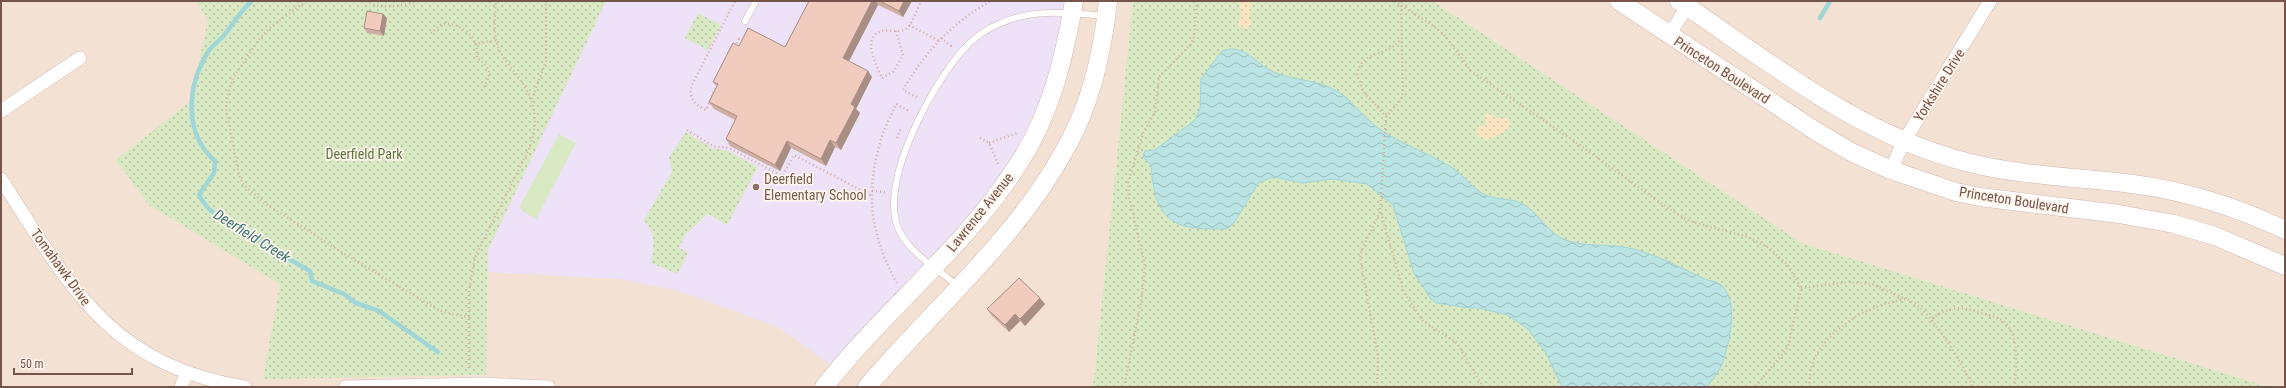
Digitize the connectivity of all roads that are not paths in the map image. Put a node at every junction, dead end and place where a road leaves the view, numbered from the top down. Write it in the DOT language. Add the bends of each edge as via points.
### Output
graph roads {
  1 [pos="756,1"];
  2 [pos="1619,1"];
  3 [pos="1990,1"];
  4 [pos="1685,3"];
  5 [pos="1073,7"];
  6 [pos="1107,9"];
  7 [pos="745,21"];
  8 [pos="1669,35"];
  9 [pos="80,58"];
  10 [pos="1,111"];
  11 [pos="1904,141"];
  12 [pos="1892,170"];
  13 [pos="1,179"];
  14 [pos="2285,230"];
  15 [pos="934,266"];
  16 [pos="2285,266"];
  17 [pos="959,287"];
  18 [pos="187,372"];
  19 [pos="181,387"];
  20 [pos="244,387"];
  21 [pos="346,387"];
  22 [pos="548,387"];
  23 [pos="824,387"];
  24 [pos="867,387"];
  1 -- 7 [label="lane"];
  2 -- 8 [label="street, Princeton Boulevard"];
  3 -- 11 [label="street, Yorkshire Drive"];
  4 -- 8 [label="street"];
  4 -- 11 [label="street, Princeton Boulevard" via="1831,104"];
  5 -- 6 [label="lane"];
  5 -- 15 [label="street, Lawrence Avenue" via="1060,69 1049,103 1020,163 977,221"];
  5 -- 15 [label="lane" via="1001,23 981,33 962,50 939,80 900,165 895,207 896,222 903,238"];
  6 -- 17 [label="street" via="1090,86 1068,145 1025,212"];
  8 -- 12 [label="street, Princeton Boulevard" via="1817,132 1853,153"];
  9 -- 10 [label="street"];
  11 -- 12 [label="street, Yorkshire Drive"];
  11 -- 14 [label="street, Princeton Boulevard" via="1966,162 2002,170 2165,189 2236,209"];
  12 -- 16 [label="street, Princeton Boulevard" via="1956,192 1980,197 2119,214 2174,224 2215,236"];
  13 -- 18 [label="street, Tomahawk Drive" via="59,270 93,311 131,344"];
  15 -- 17 [label="lane"];
  15 -- 23 [label="street, Lawrence Avenue"];
  17 -- 24 [label="street"];
  18 -- 19 [label="street"];
  18 -- 20 [label="street, Tomahawk Drive" via="218,383"];
  21 -- 22 [label="street" via="482,384"];
}
